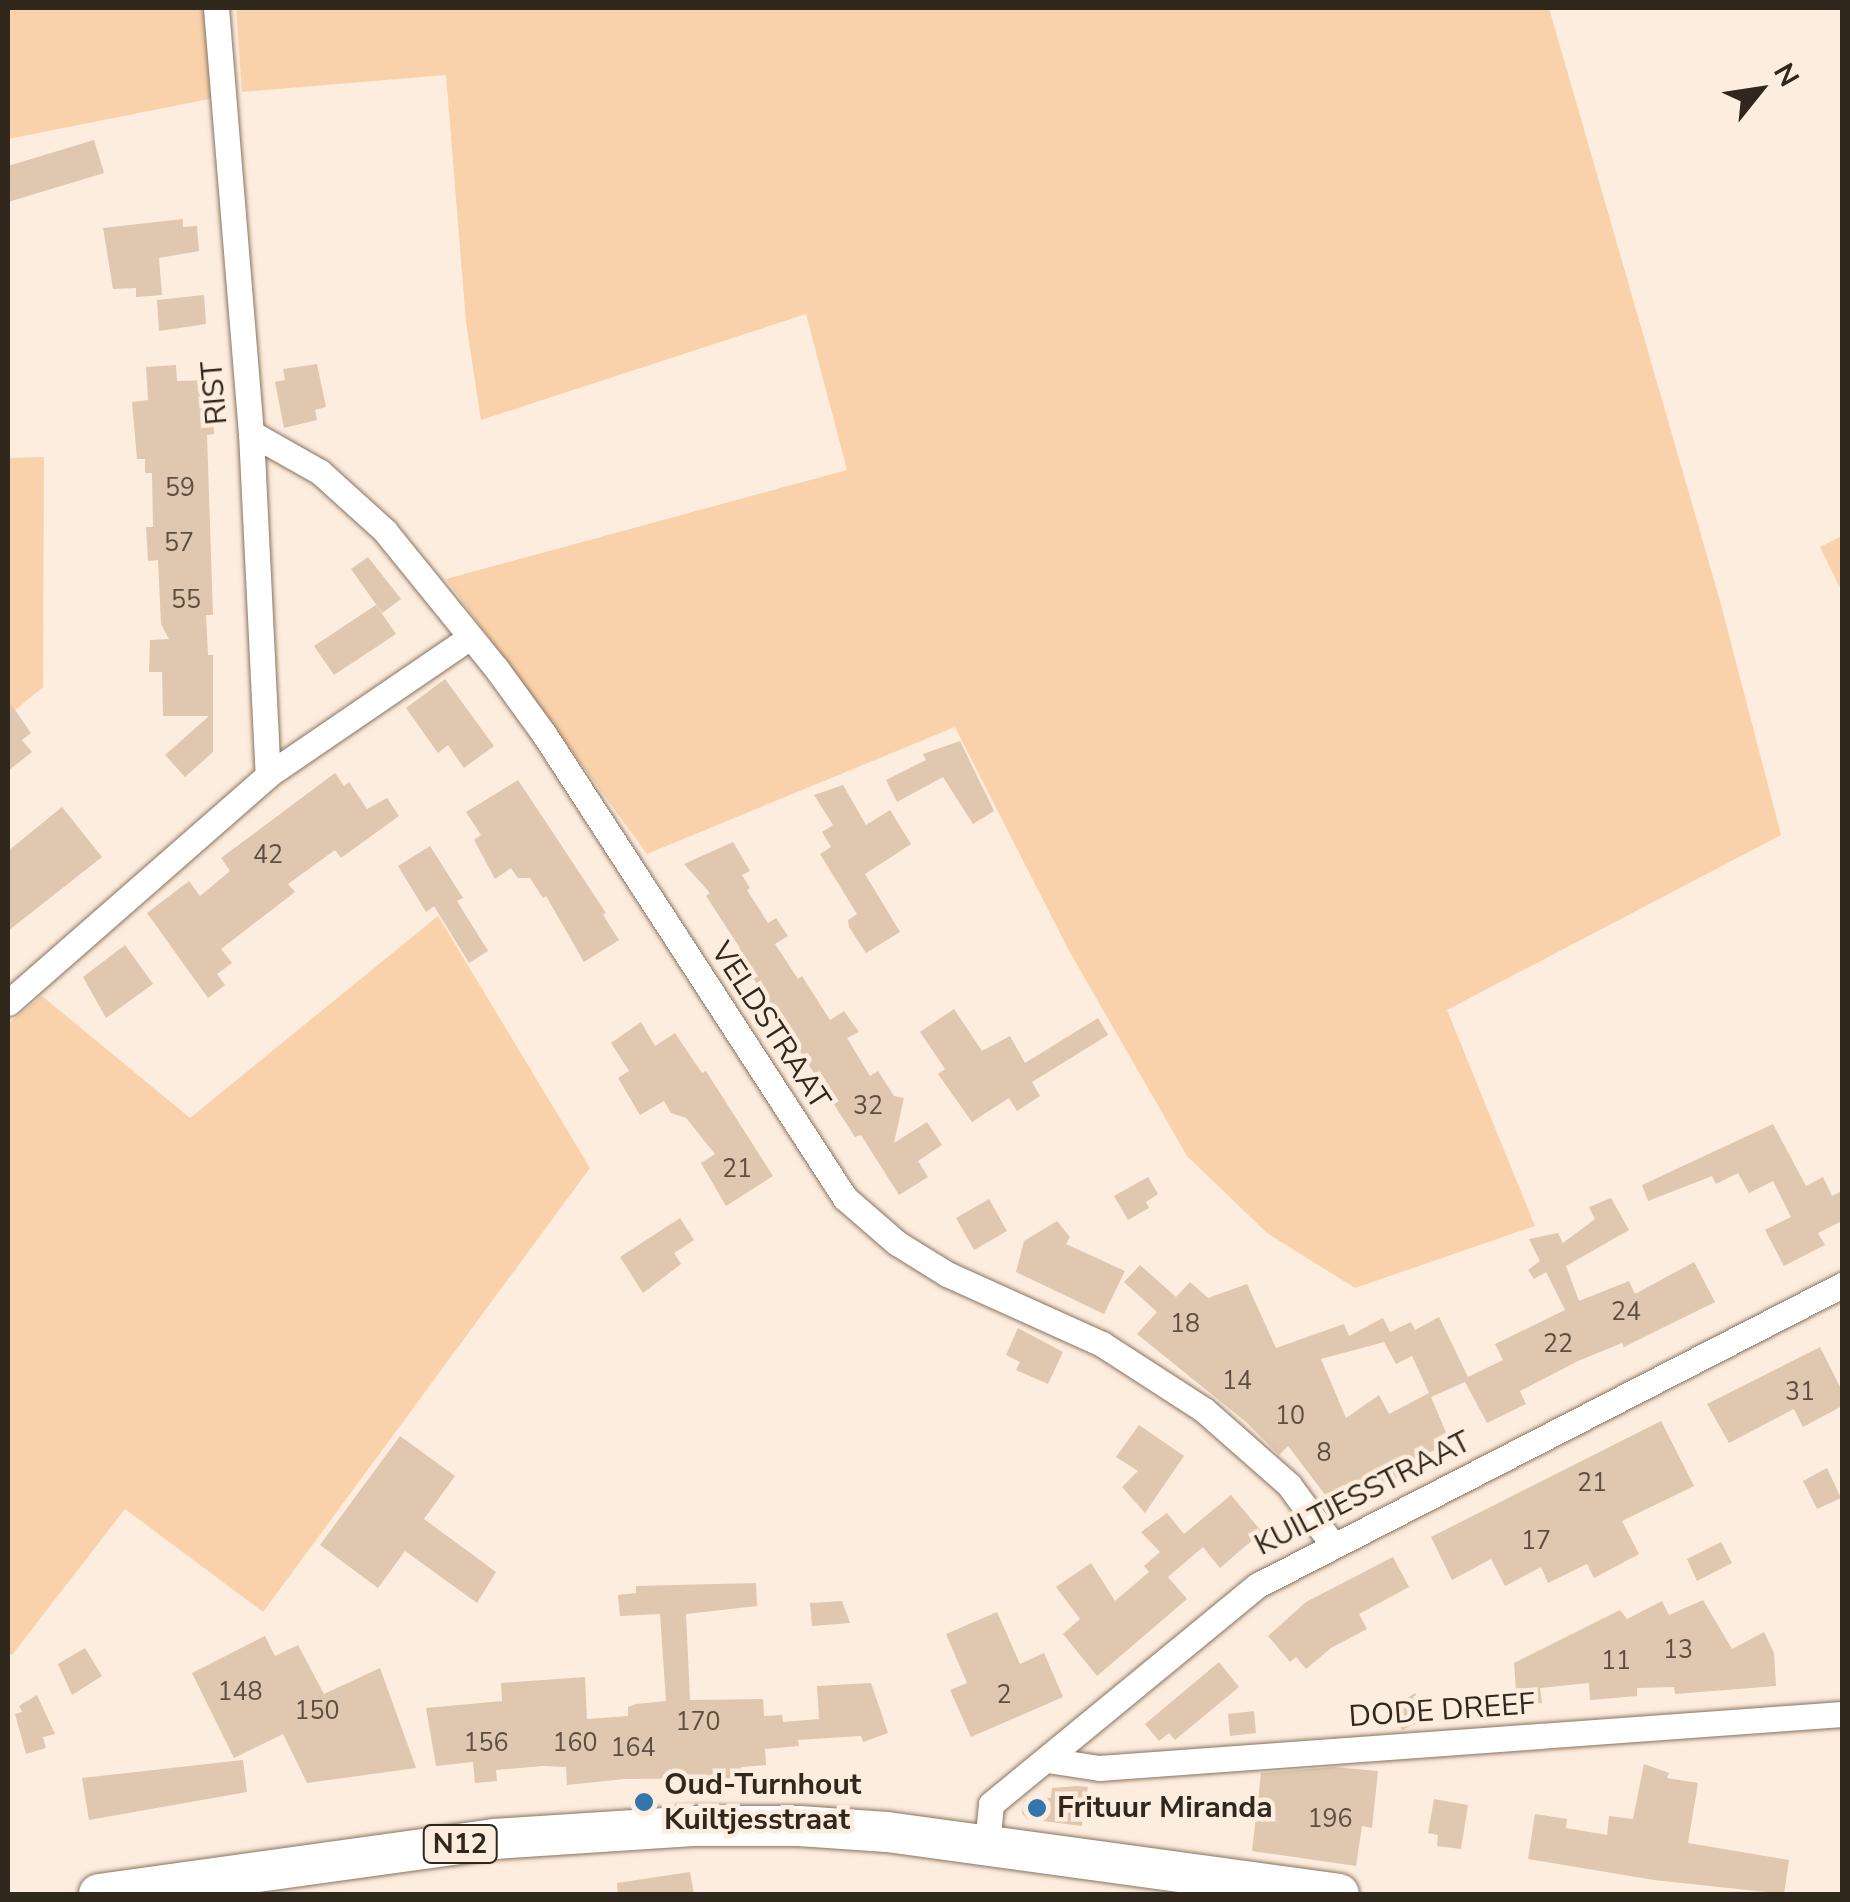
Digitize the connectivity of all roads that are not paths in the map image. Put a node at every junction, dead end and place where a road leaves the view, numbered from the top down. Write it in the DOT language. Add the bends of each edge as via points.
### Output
graph roads {
  1 [pos="216,8"];
  2 [pos="251,433"];
  3 [pos="469,638"];
  4 [pos="268,774"];
  5 [pos="8,1003"];
  6 [pos="1842,1285"];
  7 [pos="1332,1545"];
  8 [pos="1842,1714"];
  9 [pos="1046,1760"];
  10 [pos="987,1845"];
  11 [pos="99,1894"];
  12 [pos="1339,1894"];
  1 -- 2 [label="street, RIST"];
  2 -- 3 [label="street, VELDSTRAAT" via="320,472 385,531"];
  2 -- 4 [label="street, RIST"];
  3 -- 4 [label="street"];
  3 -- 7 [label="street, VELDSTRAAT" via="544,734 845,1198 897,1243 947,1274 1102,1344 1204,1410 1289,1485"];
  4 -- 5 [label="street"];
  6 -- 7 [label="street, KUILTJESSTRAAT"];
  7 -- 9 [label="street, KUILTJESSTRAAT" via="1258,1585"];
  8 -- 9 [label="street, DODE DREEF" via="1099,1768"];
  9 -- 10 [label="street, KUILTJESSTRAAT" via="991,1804"];
  10 -- 11 [label="main road, N12" via="823,1827 693,1826 494,1839"];
  10 -- 12 [label="main road, N12"];
}
